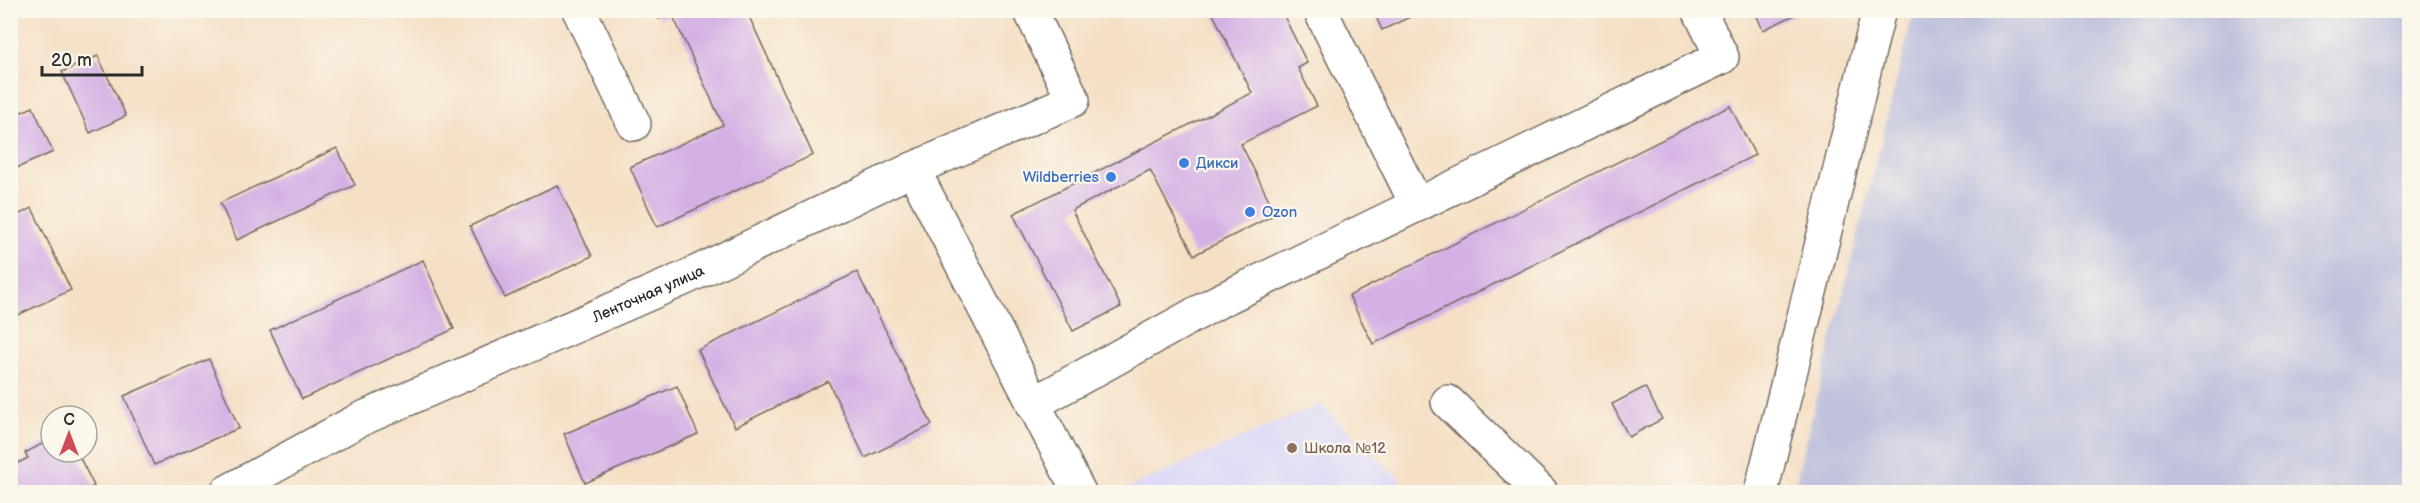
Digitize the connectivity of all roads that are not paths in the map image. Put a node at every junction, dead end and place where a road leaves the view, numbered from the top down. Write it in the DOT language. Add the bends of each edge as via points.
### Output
graph roads {
  1 [pos="579,10"];
  2 [pos="1030,10"];
  3 [pos="1320,10"];
  4 [pos="1699,10"];
  5 [pos="1879,10"];
  6 [pos="634,124"];
  7 [pos="914,169"];
  8 [pos="1418,205"];
  9 [pos="1448,402"];
  10 [pos="1033,405"];
  11 [pos="227,492"];
  12 [pos="1078,492"];
  13 [pos="1541,492"];
  14 [pos="1761,492"];
  1 -- 6 [label="street"];
  2 -- 7 [label="street, Ленточная улица" via="1073,100"];
  3 -- 8 [label="street"];
  4 -- 8 [label="street" via="1722,57"];
  5 -- 14 [label="street"];
  7 -- 10 [label="street"];
  7 -- 11 [label="street, Ленточная улица" via="685,278 359,420"];
  8 -- 10 [label="street" via="1219,301"];
  9 -- 13 [label="street"];
  10 -- 12 [label="street"];
}
